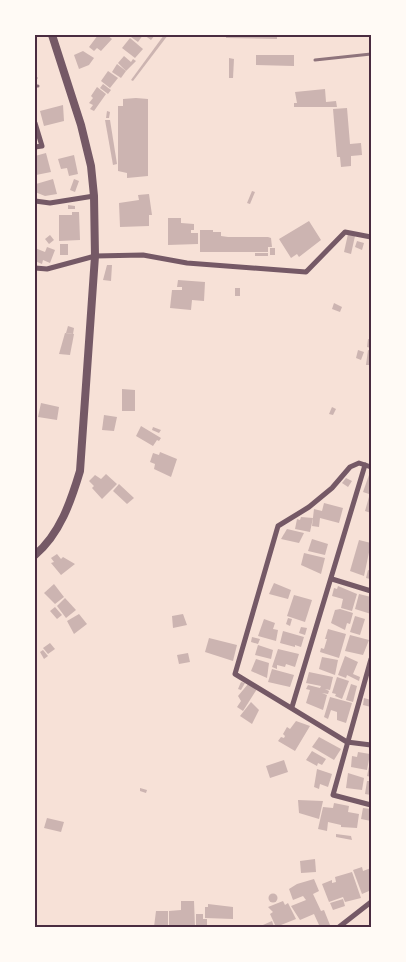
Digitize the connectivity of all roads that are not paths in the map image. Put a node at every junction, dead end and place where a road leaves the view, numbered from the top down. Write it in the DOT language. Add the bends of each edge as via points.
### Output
graph roads {
  1 [pos="52,35"];
  2 [pos="35,123"];
  3 [pos="35,148"];
  4 [pos="94,196"];
  5 [pos="35,201"];
  6 [pos="371,237"];
  7 [pos="95,256"];
  8 [pos="35,268"];
  9 [pos="364,465"];
  10 [pos="371,467"];
  11 [pos="35,555"];
  12 [pos="332,579"];
  13 [pos="371,591"];
  14 [pos="371,659"];
  15 [pos="292,707"];
  16 [pos="347,742"];
  17 [pos="371,745"];
  18 [pos="371,804"];
  19 [pos="371,902"];
  20 [pos="339,927"];
  1 -- 4 [label="street" via="81,125"];
  2 -- 3 [label="street" via="42,146"];
  4 -- 5 [label="street" via="50,203"];
  4 -- 7 [label="street"];
  6 -- 7 [label="street" via="345,232 306,272 188,263 143,255"];
  7 -- 8 [label="street" via="47,269"];
  7 -- 11 [label="street" via="80,471 70,502 55,532"];
  9 -- 10 [label="street"];
  9 -- 12 [label="street"];
  9 -- 15 [label="street" via="359,463 350,467 309,507 278,526 235,674"];
  12 -- 13 [label="street"];
  12 -- 15 [label="street"];
  14 -- 16 [label="street"];
  15 -- 16 [label="street"];
  16 -- 17 [label="street"];
  16 -- 18 [label="street" via="332,795"];
  19 -- 20 [label="street"];
}
